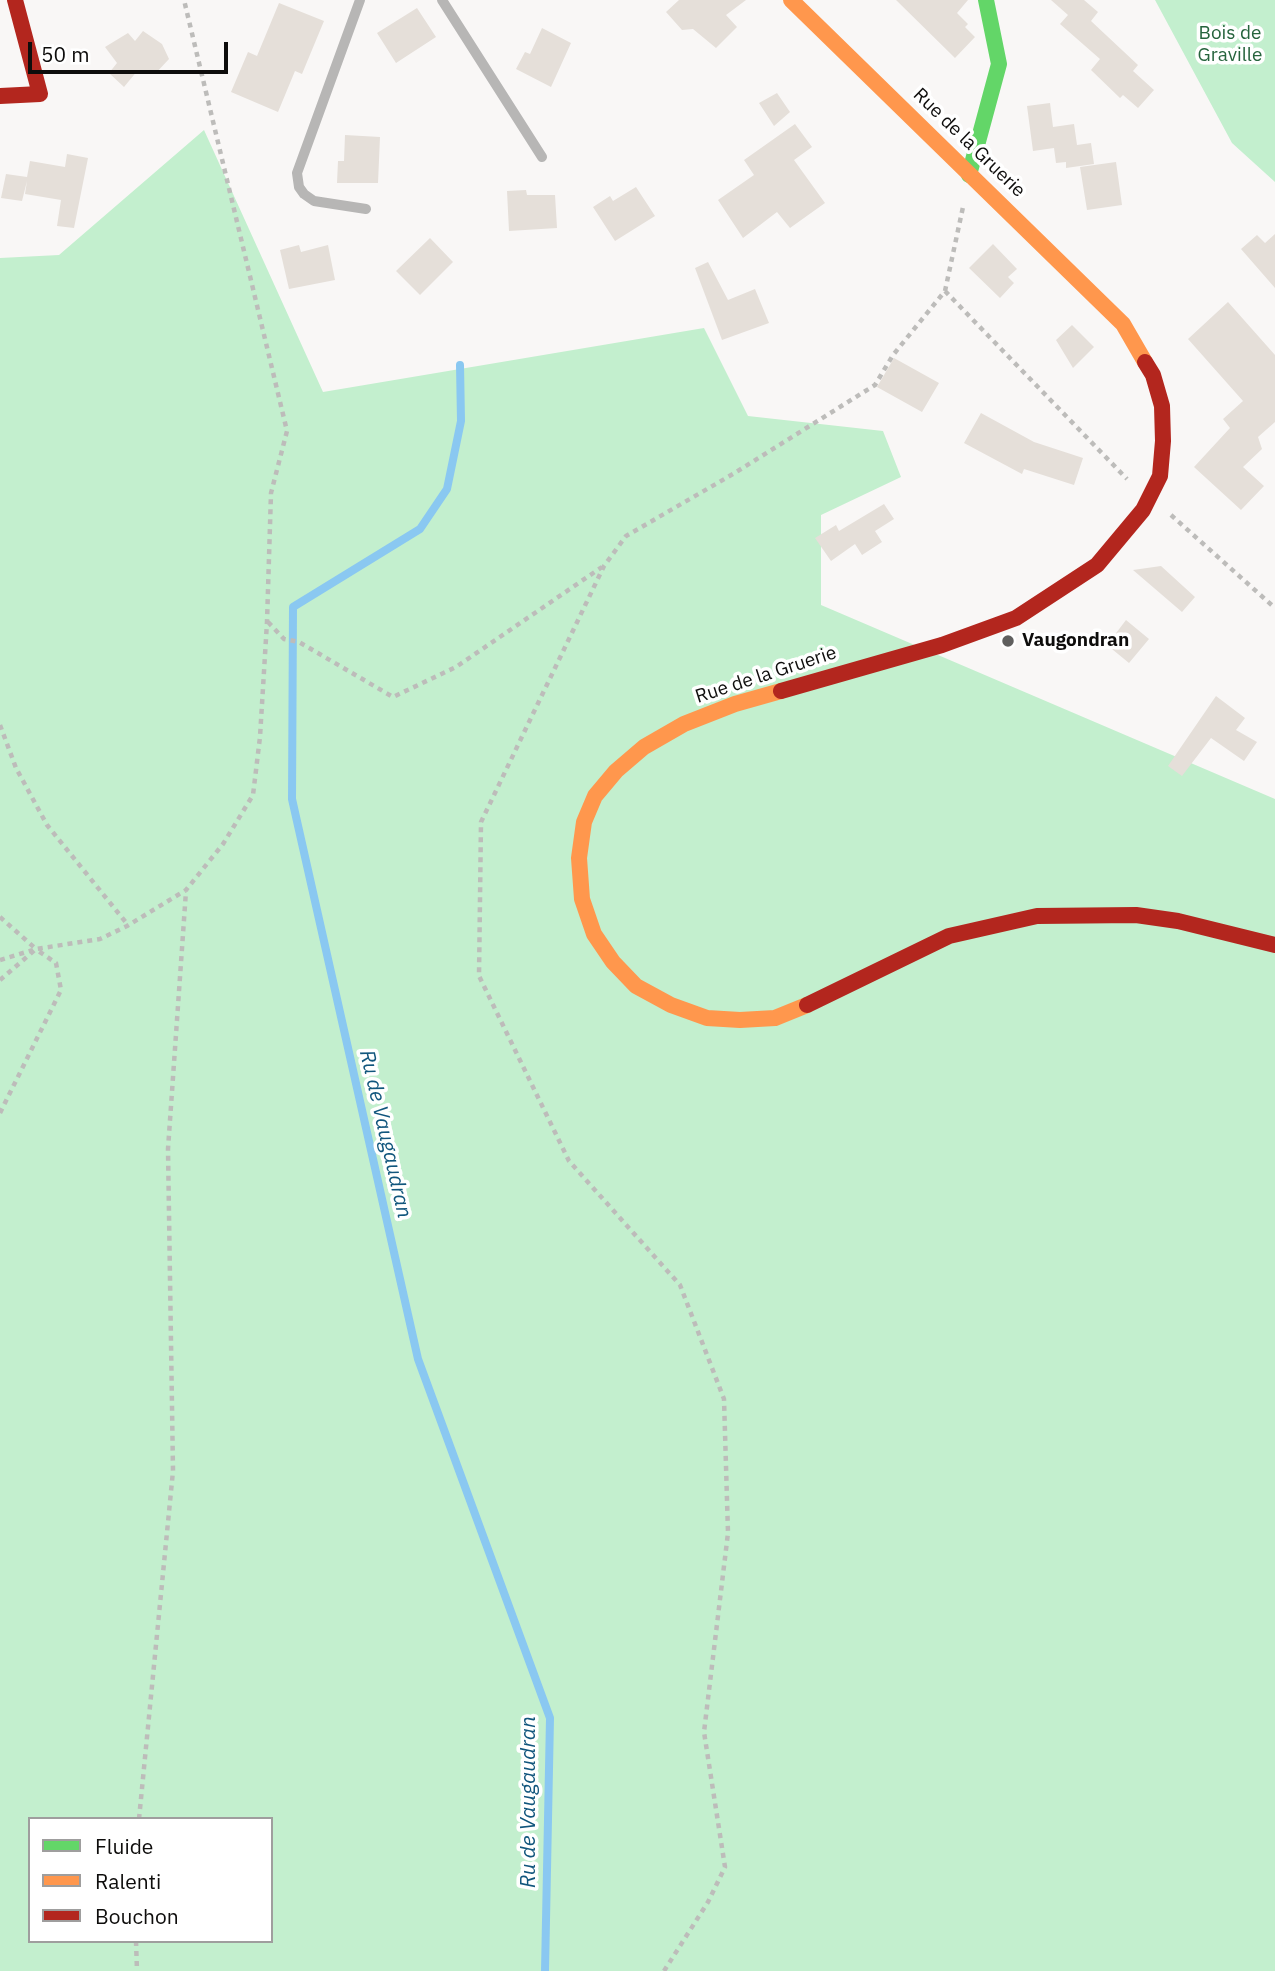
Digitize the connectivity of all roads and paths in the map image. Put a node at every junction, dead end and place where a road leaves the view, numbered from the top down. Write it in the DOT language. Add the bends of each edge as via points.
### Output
graph roads {
  1 [pos="15,0"];
  2 [pos="184,0"];
  3 [pos="360,0"];
  4 [pos="442,0"];
  5 [pos="791,0"];
  6 [pos="986,0"];
  7 [pos="0,96"];
  8 [pos="542,157"];
  9 [pos="969,175"];
  10 [pos="366,209"];
  11 [pos="945,291"];
  12 [pos="1151,496"];
  13 [pos="604,566"];
  14 [pos="1275,608"];
  15 [pos="267,622"];
  16 [pos="0,725"];
  17 [pos="186,890"];
  18 [pos="0,917"];
  19 [pos="128,925"];
  20 [pos="1275,945"];
  21 [pos="36,949"];
  22 [pos="0,960"];
  23 [pos="0,981"];
  24 [pos="0,1113"];
  25 [pos="724,1399"];
  26 [pos="139,1817"];
  27 [pos="136,1943"];
  28 [pos="137,1971"];
  29 [pos="664,1971"];
  1 -- 7 [label="street" via="40,94"];
  2 -- 15 [label="path" via="287,431 271,494"];
  3 -- 10 [label="lane" via="297,173 299,187 314,201"];
  4 -- 8 [label="lane"];
  5 -- 9 [label="street, Rue de la Gruerie"];
  6 -- 9 [label="street" via="999,64"];
  9 -- 12 [label="street, Rue de la Gruerie" via="1123,324 1153,375 1162,407 1163,441 1160,476"];
  11 -- 12 [label="path" via="1137,490"];
  12 -- 14 [label="path"];
  12 -- 20 [label="street, Rue de la Gruerie" via="1097,565 1016,618 942,645 734,704 684,724 644,747 595,796 584,822 579,858 582,899 594,934 636,986 708,1018 775,1018 949,936 1037,916 1136,915"];
  13 -- 15 [label="path" via="456,667 393,696 299,642 284,639"];
  15 -- 17 [label="path" via="253,794 223,844"];
  16 -- 19 [label="path" via="16,768 47,825"];
  17 -- 19 [label="path"];
  17 -- 26 [label="path" via="168,1149 173,1471"];
  18 -- 21 [label="path"];
  19 -- 21 [label="path" via="100,939"];
  21 -- 22 [label="path"];
  21 -- 23 [label="path"];
  21 -- 24 [label="path" via="56,963 61,990"];
  25 -- 29 [label="path" via="728,1534 704,1732 725,1867"];
  27 -- 28 [label="path"];
}
